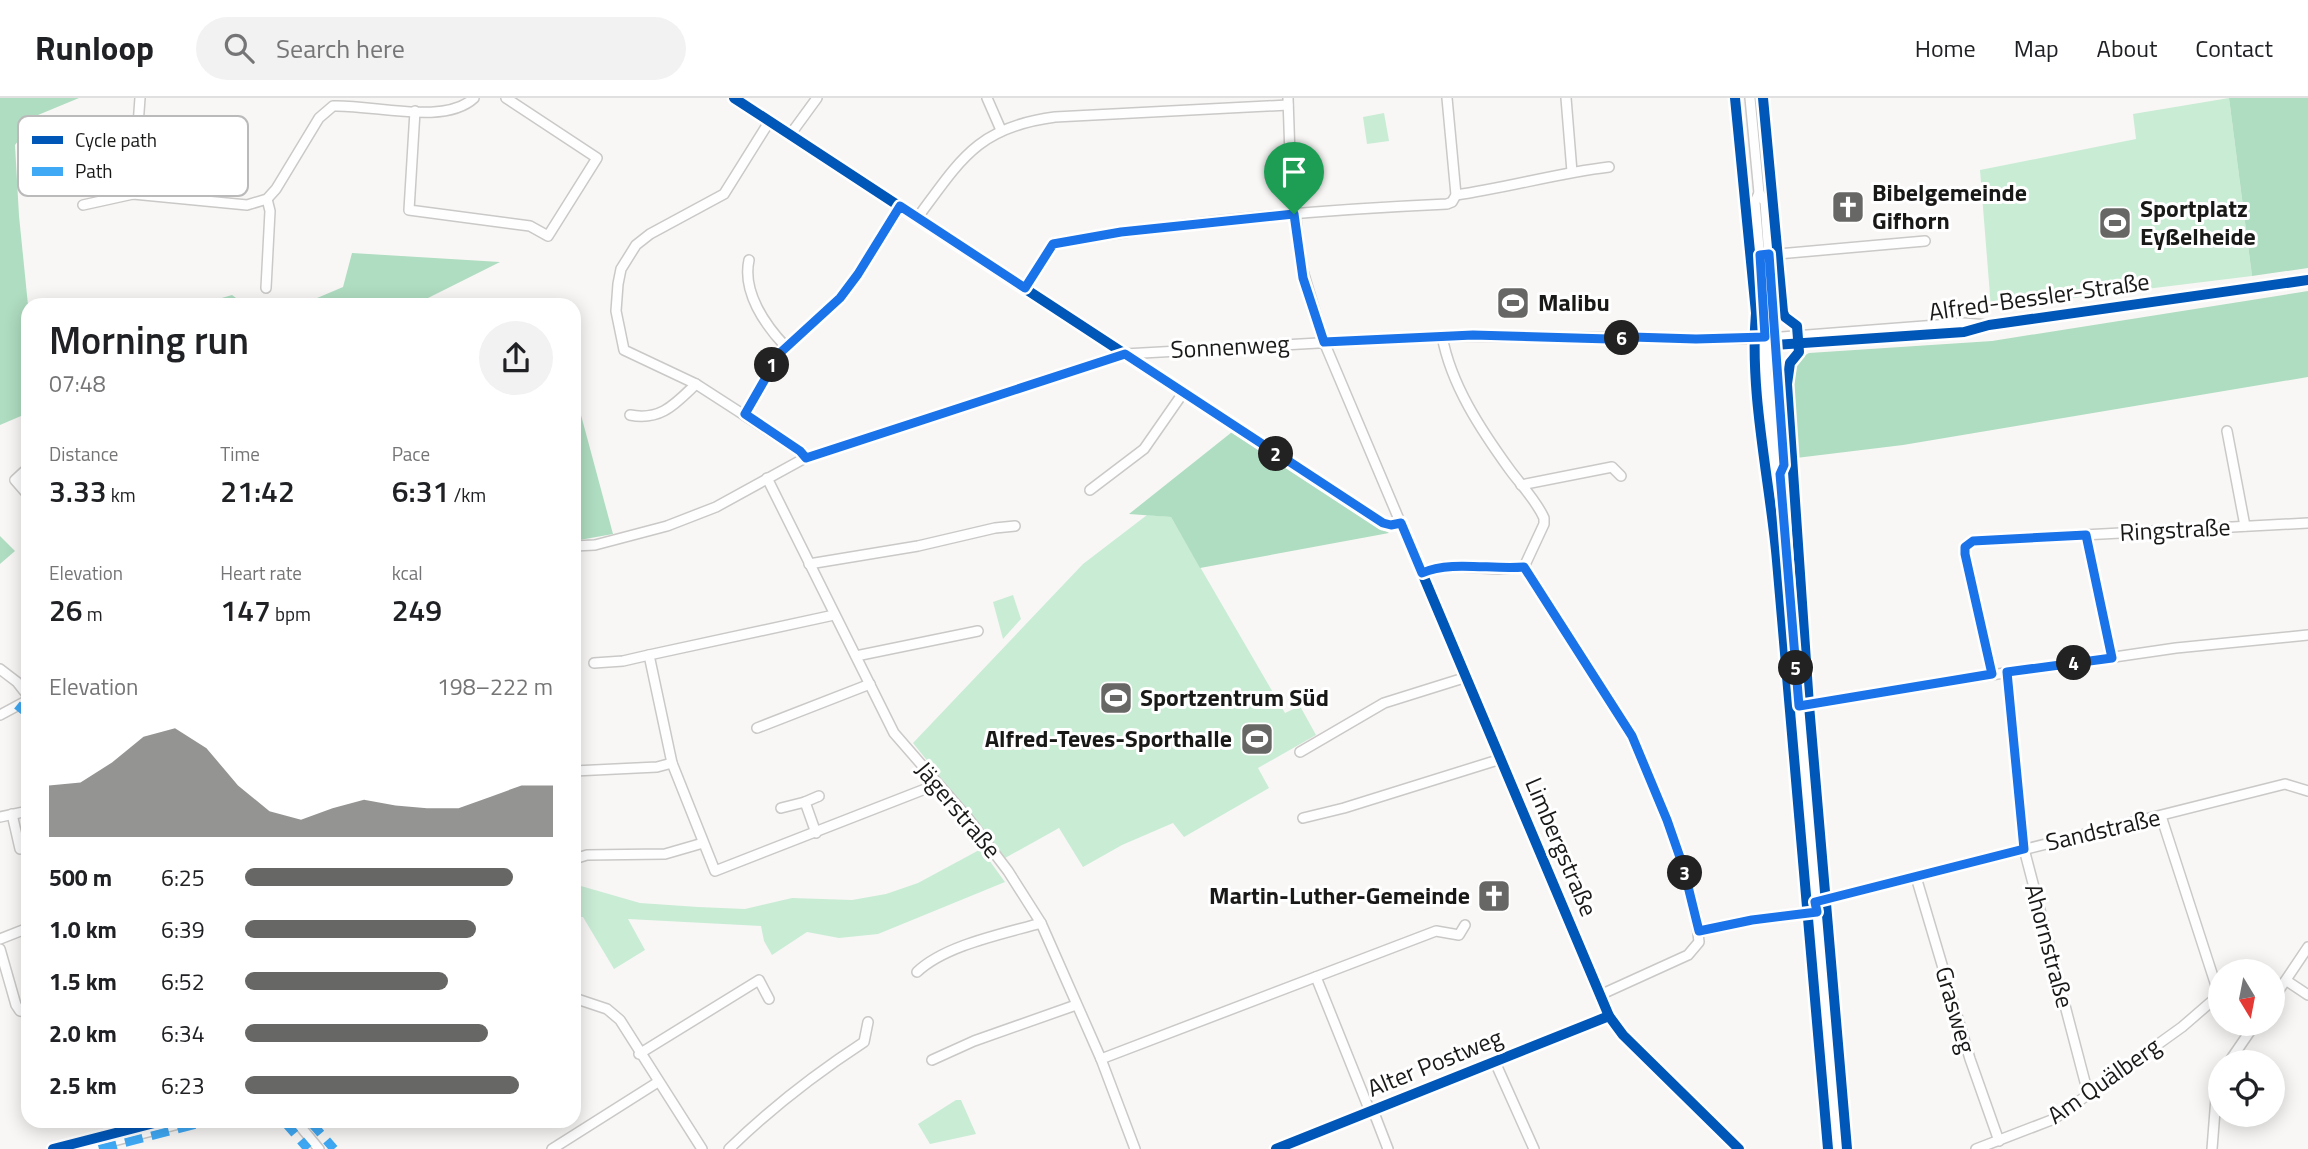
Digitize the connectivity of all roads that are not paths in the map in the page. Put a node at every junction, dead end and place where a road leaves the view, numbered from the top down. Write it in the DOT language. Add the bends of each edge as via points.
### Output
graph roads {
  1 [pos="139,98"];
  2 [pos="474,98"];
  3 [pos="506,98"];
  4 [pos="734,98"];
  5 [pos="817,98"];
  6 [pos="987,98"];
  7 [pos="1447,98"];
  8 [pos="1566,98"];
  9 [pos="1750,98"];
  10 [pos="333,102"];
  11 [pos="1288,102"];
  12 [pos="415,111"];
  13 [pos="138,116"];
  14 [pos="769,122"];
  15 [pos="1001,130"];
  16 [pos="790,135"];
  17 [pos="1609,167"];
  18 [pos="1572,172"];
  19 [pos="1456,195"];
  20 [pos="124,196"];
  21 [pos="154,196"];
  22 [pos="267,200"];
  23 [pos="83,205"];
  24 [pos="900,206"];
  25 [pos="1294,214"];
  26 [pos="918,217"];
  27 [pos="1925,241"];
  28 [pos="1765,255"];
  29 [pos="749,260"];
  30 [pos="2308,280"];
  31 [pos="267,288"];
  32 [pos="1025,288"];
  33 [pos="1442,336"];
  34 [pos="1770,341"];
  35 [pos="1324,342"];
  36 [pos="786,347"];
  37 [pos="1125,354"];
  38 [pos="695,384"];
  39 [pos="1183,393"];
  40 [pos="745,414"];
  41 [pos="630,415"];
  42 [pos="2227,431"];
  43 [pos="806,458"];
  44 [pos="1621,476"];
  45 [pos="767,478"];
  46 [pos="1521,485"];
  47 [pos="1090,489"];
  48 [pos="1401,523"];
  49 [pos="2308,523"];
  50 [pos="1015,526"];
  51 [pos="2245,526"];
  52 [pos="2086,535"];
  53 [pos="581,546"];
  54 [pos="809,564"];
  55 [pos="1524,567"];
  56 [pos="1422,573"];
  57 [pos="834,615"];
  58 [pos="978,631"];
  59 [pos="2308,635"];
  60 [pos="649,655"];
  61 [pos="856,656"];
  62 [pos="2112,658"];
  63 [pos="594,663"];
  64 [pos="0,669"];
  65 [pos="2007,672"];
  66 [pos="1992,674"];
  67 [pos="1466,677"];
  68 [pos="870,684"];
  69 [pos="21,688"];
  70 [pos="21,702"];
  71 [pos="1799,706"];
  72 [pos="0,715"];
  73 [pos="757,728"];
  74 [pos="1300,752"];
  75 [pos="1501,759"];
  76 [pos="672,763"];
  77 [pos="581,771"];
  78 [pos="938,784"];
  79 [pos="2308,791"];
  80 [pos="819,796"];
  81 [pos="805,803"];
  82 [pos="781,808"];
  83 [pos="21,812"];
  84 [pos="12,814"];
  85 [pos="2161,816"];
  86 [pos="0,817"];
  87 [pos="1303,818"];
  88 [pos="816,833"];
  89 [pos="703,843"];
  90 [pos="21,849"];
  91 [pos="2024,849"];
  92 [pos="581,857"];
  93 [pos="1916,877"];
  94 [pos="1815,902"];
  95 [pos="1817,912"];
  96 [pos="1041,923"];
  97 [pos="1465,925"];
  98 [pos="21,931"];
  99 [pos="1699,931"];
  100 [pos="0,939"];
  101 [pos="2308,947"];
  102 [pos="0,949"];
  103 [pos="2208,960"];
  104 [pos="917,972"];
  105 [pos="1316,976"];
  106 [pos="2287,981"];
  107 [pos="1600,995"];
  108 [pos="2308,995"];
  109 [pos="769,999"];
  110 [pos="581,1000"];
  111 [pos="1076,1005"];
  112 [pos="2208,1006"];
  113 [pos="21,1011"];
  114 [pos="1609,1016"];
  115 [pos="868,1022"];
  116 [pos="639,1054"];
  117 [pos="1101,1059"];
  118 [pos="932,1060"];
  119 [pos="1495,1062"];
  120 [pos="658,1082"];
  121 [pos="2091,1092"];
  122 [pos="1371,1111"];
  123 [pos="2213,1127"];
  124 [pos="152,1128"];
  125 [pos="302,1128"];
  126 [pos="1999,1141"];
  127 [pos="2211,1148"];
  128 [pos="83,1149"];
  129 [pos="319,1149"];
  130 [pos="552,1149"];
  131 [pos="702,1149"];
  132 [pos="729,1149"];
  133 [pos="1135,1149"];
  134 [pos="1276,1149"];
  135 [pos="1388,1149"];
  136 [pos="1534,1149"];
  137 [pos="1739,1149"];
  138 [pos="1837,1149"];
  139 [pos="1976,1149"];
  1 -- 13 [label="street"];
  2 -- 12 [label="street" via="464,107 444,112"];
  3 -- 12 [label="street" via="597,158 548,236 530,226 409,210"];
  4 -- 14 [label="street"];
  5 -- 16 [label="street"];
  6 -- 15 [label="street"];
  7 -- 19 [label="street"];
  8 -- 18 [label="street"];
  9 -- 28 [label="street" via="1759,193 1765,202"];
  10 -- 12 [label="street"];
  10 -- 22 [label="street"];
  11 -- 15 [label="street" via="1055,117"];
  11 -- 25 [label="street, Limbergstraße"];
  14 -- 16 [label="street"];
  14 -- 38 [label="street" via="724,194 650,234 636,245 621,270 616,312 624,350"];
  15 -- 26 [label="street" via="968,153"];
  16 -- 24 [label="street"];
  17 -- 18 [label="street"];
  18 -- 19 [label="street"];
  19 -- 25 [label="street" via="1447,204"];
  20 -- 23 [label="street"];
  21 -- 22 [label="street" via="247,205"];
  22 -- 31 [label="street"];
  24 -- 26 [label="street"];
  24 -- 36 [label="street" via="840,298"];
  25 -- 32 [label="street" via="1121,232 1053,244"];
  25 -- 35 [label="street, Limbergstraße" via="1303,278"];
  26 -- 32 [label="street"];
  27 -- 28 [label="street"];
  28 -- 34 [label="street"];
  29 -- 36 [label="street" via="748,281 754,300 772,333"];
  30 -- 34 [label="street, Alfred-Bessler-Straße" via="1989,325 1963,323"];
  32 -- 37 [label="street"];
  33 -- 34 [label="street, Sonnenweg"];
  33 -- 35 [label="street, Sonnenweg"];
  33 -- 46 [label="street" via="1472,413"];
  34 -- 71 [label="street" via="1784,465 1780,474"];
  35 -- 37 [label="street, Sonnenweg"];
  35 -- 48 [label="street, Limbergstraße"];
  36 -- 40 [label="street"];
  37 -- 39 [label="street"];
  37 -- 43 [label="street, Sonnenweg"];
  38 -- 40 [label="street"];
  38 -- 41 [label="street" via="669,410 643,417"];
  39 -- 47 [label="street" via="1144,449"];
  39 -- 48 [label="street" via="1383,523"];
  40 -- 43 [label="street"];
  42 -- 51 [label="street"];
  43 -- 45 [label="street, Sonnenweg"];
  44 -- 46 [label="street" via="1612,467"];
  45 -- 53 [label="street, Sonnenweg" via="716,507 667,526"];
  45 -- 54 [label="street, Jägerstraße"];
  46 -- 55 [label="street" via="1541,511 1544,524"];
  48 -- 56 [label="street, Limbergstraße"];
  49 -- 51 [label="street, Ringstraße"];
  50 -- 54 [label="street"];
  51 -- 52 [label="street, Ringstraße"];
  52 -- 62 [label="street"];
  52 -- 66 [label="street, Ringstraße" via="1973,541 1965,547"];
  54 -- 57 [label="street, Jägerstraße"];
  55 -- 56 [label="street" via="1445,566"];
  55 -- 99 [label="street" via="1632,736 1679,854"];
  56 -- 67 [label="street, Limbergstraße"];
  57 -- 60 [label="street"];
  57 -- 61 [label="street, Jägerstraße"];
  58 -- 61 [label="street"];
  59 -- 62 [label="street"];
  60 -- 63 [label="street"];
  60 -- 76 [label="street"];
  61 -- 68 [label="street, Jägerstraße"];
  62 -- 65 [label="street"];
  64 -- 69 [label="street"];
  65 -- 66 [label="street"];
  65 -- 91 [label="street, Ahornstraße"];
  66 -- 71 [label="street"];
  67 -- 74 [label="street" via="1384,703"];
  67 -- 75 [label="street, Limbergstraße"];
  68 -- 73 [label="street"];
  68 -- 78 [label="street, Jägerstraße" via="894,733"];
  70 -- 72 [label="street"];
  71 -- 94 [label="street"];
  75 -- 87 [label="street"];
  75 -- 107 [label="street, Limbergstraße"];
  76 -- 77 [label="street"];
  76 -- 89 [label="street"];
  78 -- 88 [label="street"];
  78 -- 96 [label="street, Jägerstraße" via="1008,871"];
  79 -- 85 [label="street, Sandstraße" via="2285,784"];
  80 -- 81 [label="street"];
  81 -- 82 [label="street"];
  81 -- 88 [label="street"];
  83 -- 84 [label="street"];
  84 -- 86 [label="street"];
  84 -- 90 [label="street"];
  85 -- 91 [label="street, Sandstraße"];
  85 -- 103 [label="street"];
  88 -- 89 [label="street" via="715,872"];
  89 -- 92 [label="street" via="665,854"];
  91 -- 93 [label="street, Sandstraße"];
  91 -- 121 [label="street, Ahornstraße"];
  93 -- 94 [label="street, Sandstraße"];
  93 -- 126 [label="street, Grasweg"];
  94 -- 95 [label="street"];
  95 -- 99 [label="street"];
  95 -- 138 [label="street"];
  96 -- 104 [label="street" via="973,943 928,961"];
  96 -- 111 [label="street, Jägerstraße"];
  97 -- 105 [label="street" via="1459,935 1436,931"];
  98 -- 100 [label="street"];
  99 -- 107 [label="street" via="1699,942 1688,956"];
  101 -- 106 [label="street"];
  102 -- 113 [label="street"];
  105 -- 117 [label="street"];
  105 -- 122 [label="street"];
  106 -- 108 [label="street"];
  107 -- 114 [label="street, Limbergstraße"];
  109 -- 116 [label="street" via="759,980"];
  110 -- 116 [label="street" via="607,1009 624,1024"];
  111 -- 117 [label="street, Jägerstraße"];
  111 -- 118 [label="street"];
  112 -- 121 [label="street, Am Quälberg"];
  114 -- 119 [label="street, Alter Postweg"];
  114 -- 137 [label="street, Limbergstraße"];
  115 -- 132 [label="street" via="864,1042 806,1081"];
  116 -- 120 [label="street"];
  117 -- 133 [label="street, Jägerstraße"];
  119 -- 122 [label="street, Alter Postweg"];
  119 -- 136 [label="street"];
  120 -- 130 [label="street"];
  120 -- 131 [label="street"];
  121 -- 126 [label="street, Am Quälberg" via="2054,1119"];
  122 -- 134 [label="street, Alter Postweg"];
  122 -- 135 [label="street"];
  123 -- 127 [label="street"];
  124 -- 128 [label="street"];
  125 -- 129 [label="street"];
  126 -- 139 [label="street, Am Quälberg"];
}
